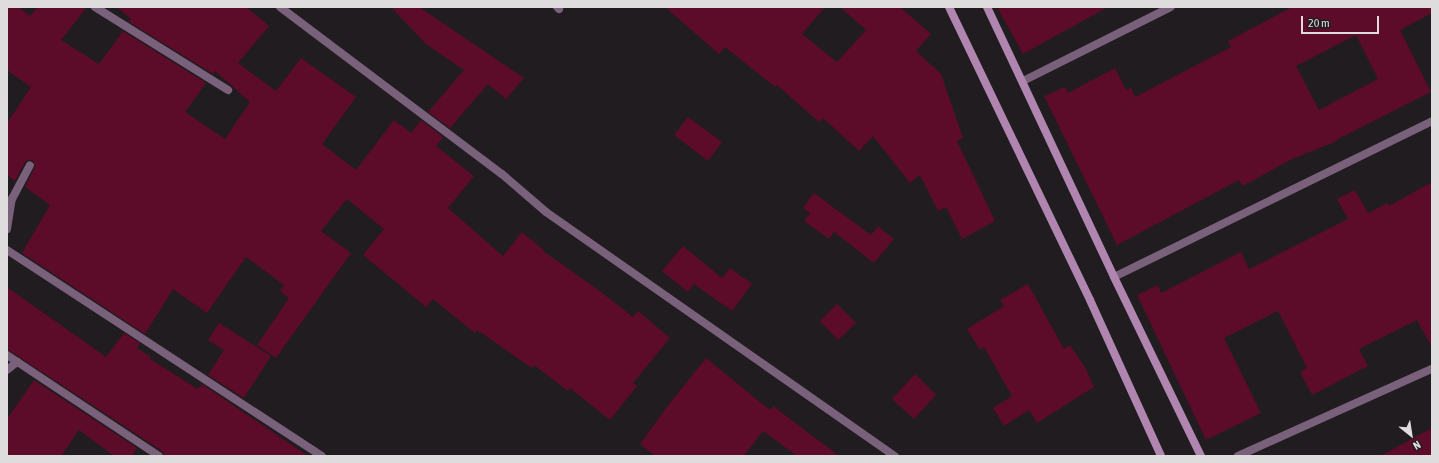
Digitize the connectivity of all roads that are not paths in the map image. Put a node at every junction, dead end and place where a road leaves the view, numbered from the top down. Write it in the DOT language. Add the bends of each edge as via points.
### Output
graph roads {
  1 [pos="94,7"];
  2 [pos="280,7"];
  3 [pos="949,7"];
  4 [pos="987,7"];
  5 [pos="1171,7"];
  6 [pos="1023,82"];
  7 [pos="228,90"];
  8 [pos="1432,121"];
  9 [pos="30,165"];
  10 [pos="9,198"];
  11 [pos="7,229"];
  12 [pos="7,250"];
  13 [pos="1114,276"];
  14 [pos="7,355"];
  15 [pos="17,362"];
  16 [pos="1432,369"];
  17 [pos="7,370"];
  18 [pos="159,456"];
  19 [pos="322,456"];
  20 [pos="895,456"];
  21 [pos="1161,456"];
  22 [pos="1201,456"];
  23 [pos="1238,456"];
  1 -- 7 [label="street"];
  2 -- 20 [label="street" via="502,174 546,212"];
  3 -- 21 [label="main road" via="1090,300"];
  4 -- 6 [label="main road"];
  5 -- 6 [label="street"];
  6 -- 13 [label="main road"];
  8 -- 13 [label="street"];
  9 -- 10 [label="street"];
  10 -- 11 [label="street"];
  12 -- 19 [label="street"];
  13 -- 22 [label="main road"];
  14 -- 15 [label="street"];
  15 -- 17 [label="street"];
  15 -- 18 [label="street"];
  16 -- 23 [label="street"];
}
